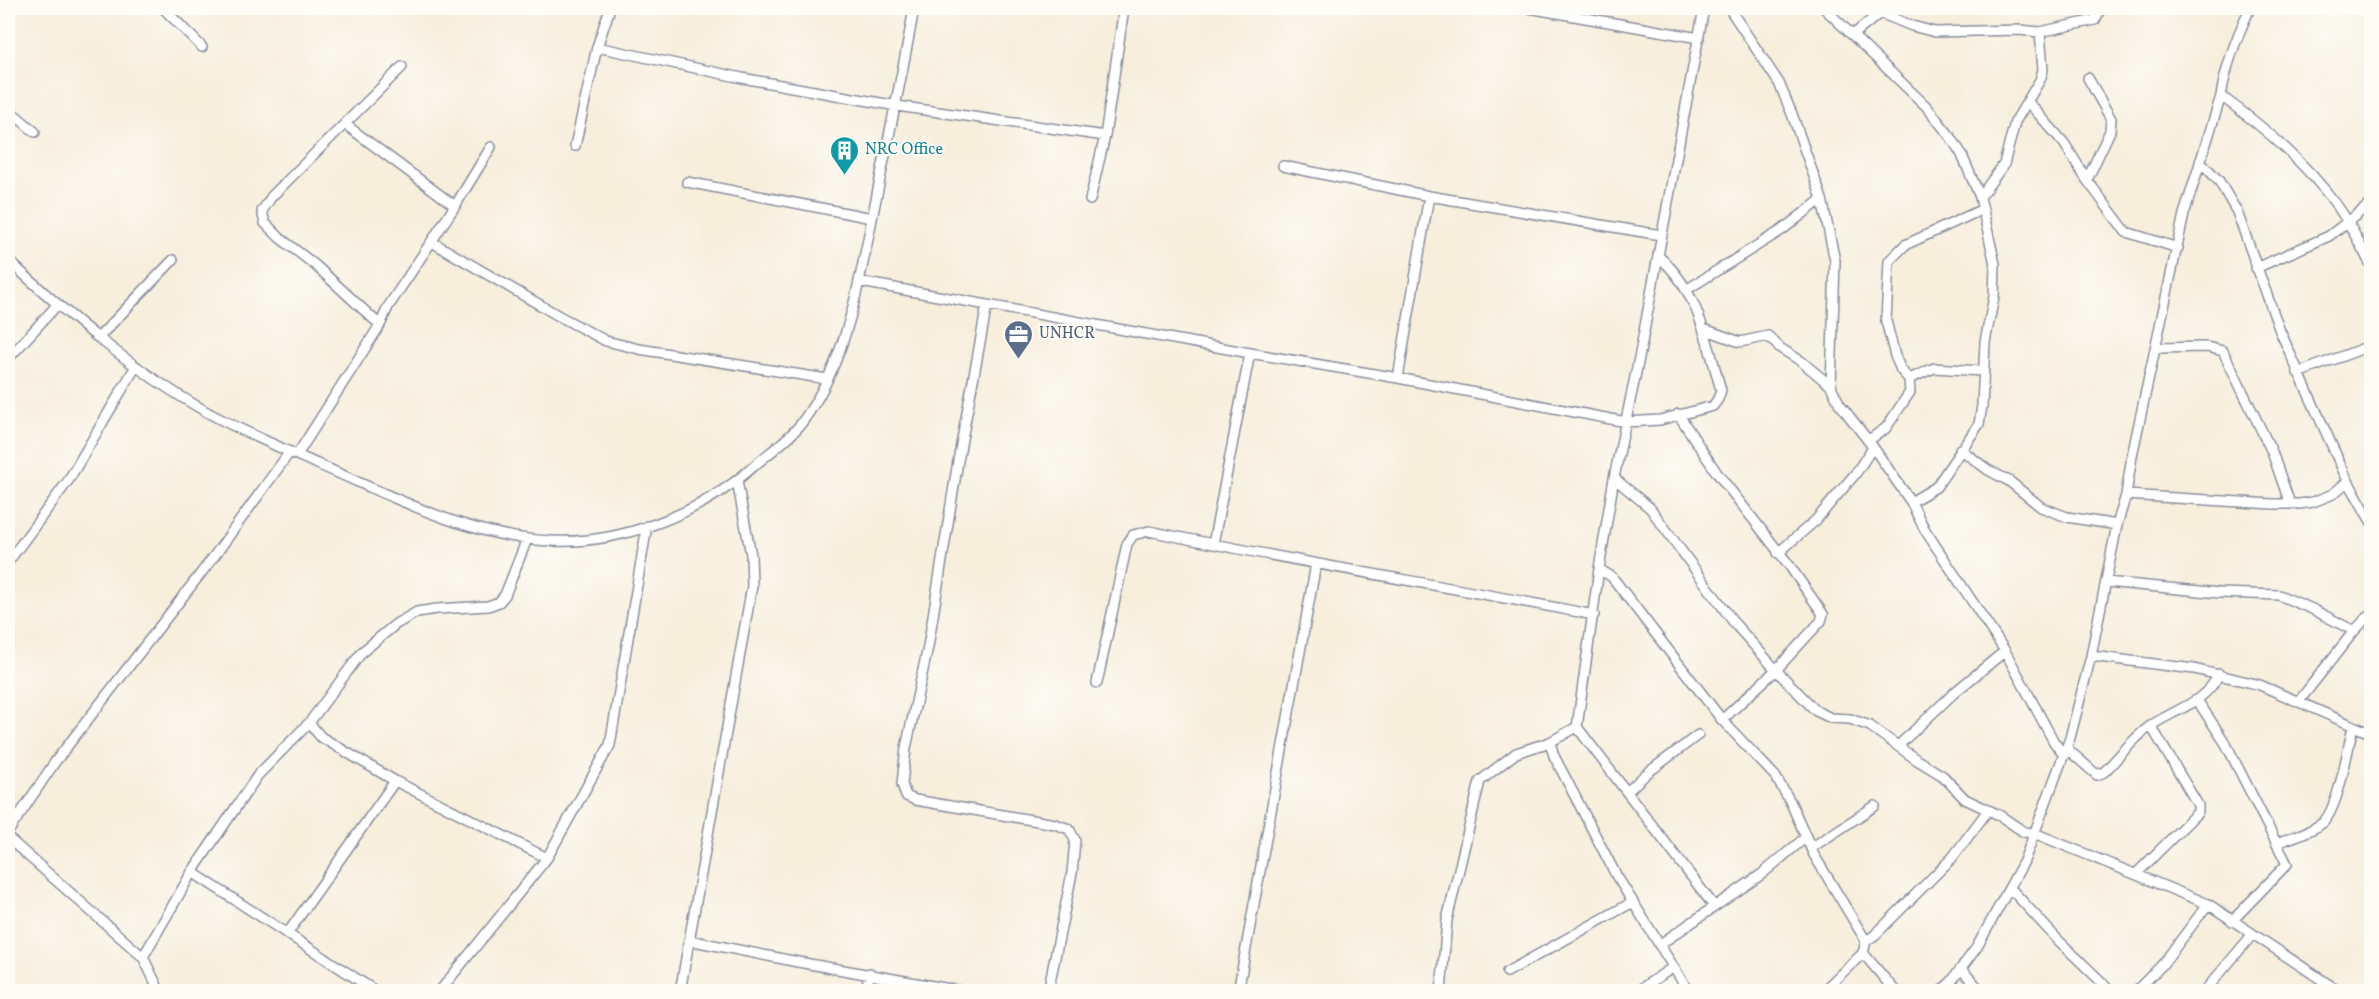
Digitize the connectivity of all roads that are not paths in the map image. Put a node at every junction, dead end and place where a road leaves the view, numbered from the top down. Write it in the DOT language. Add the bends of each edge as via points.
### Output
graph roads {
  1 [pos="163,8"];
  2 [pos="610,8"];
  3 [pos="902,8"];
  4 [pos="1124,8"];
  5 [pos="1529,8"];
  6 [pos="1704,8"];
  7 [pos="1729,8"];
  8 [pos="1824,8"];
  9 [pos="2100,8"];
  10 [pos="2250,8"];
  11 [pos="914,9"];
  12 [pos="2040,32"];
  13 [pos="1853,35"];
  14 [pos="1699,38"];
  15 [pos="202,47"];
  16 [pos="597,47"];
  17 [pos="402,67"];
  18 [pos="2088,78"];
  19 [pos="2221,96"];
  20 [pos="2028,102"];
  21 [pos="897,106"];
  22 [pos="8,109"];
  23 [pos="346,125"];
  24 [pos="35,132"];
  25 [pos="1105,136"];
  26 [pos="575,146"];
  27 [pos="491,147"];
  28 [pos="2199,161"];
  29 [pos="1283,166"];
  30 [pos="2087,180"];
  31 [pos="687,182"];
  32 [pos="1429,196"];
  33 [pos="1980,197"];
  34 [pos="1090,200"];
  35 [pos="1822,200"];
  36 [pos="2372,203"];
  37 [pos="455,206"];
  38 [pos="1983,209"];
  39 [pos="872,218"];
  40 [pos="2348,222"];
  41 [pos="1661,235"];
  42 [pos="432,242"];
  43 [pos="2178,248"];
  44 [pos="1658,256"];
  45 [pos="8,260"];
  46 [pos="173,260"];
  47 [pos="2372,267"];
  48 [pos="2256,268"];
  49 [pos="861,282"];
  50 [pos="1686,290"];
  51 [pos="57,305"];
  52 [pos="987,305"];
  53 [pos="380,325"];
  54 [pos="1704,329"];
  55 [pos="99,338"];
  56 [pos="2372,345"];
  57 [pos="2155,348"];
  58 [pos="1250,353"];
  59 [pos="8,359"];
  60 [pos="136,366"];
  61 [pos="1982,371"];
  62 [pos="2298,373"];
  63 [pos="1398,378"];
  64 [pos="827,379"];
  65 [pos="1909,379"];
  66 [pos="1831,386"];
  67 [pos="1678,414"];
  68 [pos="1626,422"];
  69 [pos="1871,443"];
  70 [pos="1960,449"];
  71 [pos="293,454"];
  72 [pos="1614,478"];
  73 [pos="737,481"];
  74 [pos="2348,481"];
  75 [pos="2126,495"];
  76 [pos="1911,502"];
  77 [pos="2290,504"];
  78 [pos="2372,523"];
  79 [pos="2117,525"];
  80 [pos="647,526"];
  81 [pos="526,538"];
  82 [pos="1213,544"];
  83 [pos="1778,553"];
  84 [pos="8,562"];
  85 [pos="1316,564"];
  86 [pos="1599,569"];
  87 [pos="2106,582"];
  88 [pos="2372,613"];
  89 [pos="1594,615"];
  90 [pos="2354,631"];
  91 [pos="2004,651"];
  92 [pos="2091,656"];
  93 [pos="1776,670"];
  94 [pos="2218,675"];
  95 [pos="1097,684"];
  96 [pos="2197,700"];
  97 [pos="2299,701"];
  98 [pos="1722,720"];
  99 [pos="309,723"];
  100 [pos="2151,726"];
  101 [pos="2353,726"];
  102 [pos="1576,727"];
  103 [pos="2372,734"];
  104 [pos="1698,735"];
  105 [pos="1550,742"];
  106 [pos="1899,745"];
  107 [pos="2065,752"];
  108 [pos="395,781"];
  109 [pos="1627,792"];
  110 [pos="1875,806"];
  111 [pos="1986,808"];
  112 [pos="8,832"];
  113 [pos="2034,833"];
  114 [pos="1806,837"];
  115 [pos="8,838"];
  116 [pos="2277,843"];
  117 [pos="1811,848"];
  118 [pos="547,858"];
  119 [pos="192,873"];
  120 [pos="2136,874"];
  121 [pos="2010,888"];
  122 [pos="1633,902"];
  123 [pos="2208,904"];
  124 [pos="1714,906"];
  125 [pos="2232,921"];
  126 [pos="287,934"];
  127 [pos="2253,934"];
  128 [pos="689,940"];
  129 [pos="1866,941"];
  130 [pos="1659,945"];
  131 [pos="1863,953"];
  132 [pos="143,957"];
  133 [pos="1672,968"];
  134 [pos="1962,969"];
  135 [pos="1507,972"];
  136 [pos="870,973"];
  137 [pos="160,992"];
  138 [pos="377,992"];
  139 [pos="439,992"];
  140 [pos="680,992"];
  141 [pos="865,992"];
  142 [pos="967,992"];
  143 [pos="1048,992"];
  144 [pos="1238,992"];
  145 [pos="1441,992"];
  146 [pos="1636,992"];
  147 [pos="1689,992"];
  148 [pos="1822,992"];
  149 [pos="1896,992"];
  150 [pos="1940,992"];
  151 [pos="1982,992"];
  152 [pos="2112,992"];
  153 [pos="2135,992"];
  154 [pos="2204,992"];
  155 [pos="2340,992"];
  1 -- 15 [label="street"];
  2 -- 16 [label="street"];
  3 -- 11 [label="street"];
  4 -- 25 [label="street"];
  5 -- 14 [label="street"];
  6 -- 14 [label="street"];
  7 -- 35 [label="street" via="1779,83"];
  8 -- 13 [label="street"];
  9 -- 12 [label="street" via="2095,20"];
  10 -- 19 [label="street" via="2228,65"];
  11 -- 21 [label="street"];
  12 -- 13 [label="street" via="1935,32 1880,13"];
  12 -- 20 [label="street" via="2043,70"];
  13 -- 33 [label="street" via="1938,121 1961,153"];
  14 -- 41 [label="street"];
  16 -- 21 [label="street"];
  16 -- 26 [label="street"];
  17 -- 23 [label="street"];
  18 -- 30 [label="street" via="2111,119 2110,131"];
  19 -- 28 [label="street"];
  19 -- 40 [label="street" via="2263,126 2291,153"];
  20 -- 30 [label="street" via="2064,143"];
  20 -- 33 [label="street" via="2014,122 2004,164"];
  21 -- 25 [label="street"];
  21 -- 39 [label="street"];
  22 -- 24 [label="street"];
  23 -- 37 [label="street"];
  23 -- 53 [label="street" via="272,196 262,211 265,223 280,238"];
  25 -- 34 [label="street"];
  27 -- 37 [label="street"];
  28 -- 43 [label="street"];
  28 -- 48 [label="street" via="2219,181 2237,212"];
  29 -- 32 [label="street"];
  30 -- 43 [label="street" via="2126,232"];
  31 -- 39 [label="street"];
  32 -- 41 [label="street"];
  32 -- 63 [label="street"];
  33 -- 38 [label="street"];
  35 -- 50 [label="street"];
  35 -- 66 [label="street" via="1835,261"];
  36 -- 40 [label="street"];
  37 -- 42 [label="street"];
  38 -- 61 [label="street" via="1995,264"];
  38 -- 65 [label="street" via="1905,245 1889,261 1886,321 1895,356"];
  39 -- 49 [label="street"];
  40 -- 47 [label="street"];
  40 -- 48 [label="street" via="2328,236"];
  41 -- 44 [label="street"];
  42 -- 53 [label="street"];
  42 -- 64 [label="street" via="606,341"];
  43 -- 57 [label="street"];
  44 -- 50 [label="street" via="1674,269"];
  44 -- 68 [label="street"];
  45 -- 51 [label="street"];
  46 -- 55 [label="street"];
  48 -- 62 [label="street"];
  49 -- 52 [label="street"];
  49 -- 64 [label="street"];
  50 -- 54 [label="street"];
  51 -- 55 [label="street"];
  51 -- 59 [label="street"];
  52 -- 58 [label="street"];
  52 -- 143 [label="street" via="902,784 906,796 915,800 1069,829 1075,840 1072,873"];
  53 -- 71 [label="street"];
  54 -- 66 [label="street" via="1740,342 1768,336"];
  54 -- 67 [label="street" via="1720,390 1718,399 1713,406"];
  55 -- 60 [label="street"];
  56 -- 62 [label="street"];
  57 -- 75 [label="street"];
  57 -- 77 [label="street" via="2207,347 2223,351 2272,452"];
  58 -- 63 [label="street"];
  58 -- 82 [label="street"];
  60 -- 71 [label="street" via="205,411"];
  60 -- 84 [label="street" via="68,481"];
  61 -- 65 [label="street" via="1934,368"];
  61 -- 70 [label="street" via="1978,424"];
  62 -- 74 [label="street"];
  63 -- 68 [label="street"];
  64 -- 73 [label="street" via="802,423"];
  65 -- 69 [label="street" via="1910,392 1887,428"];
  66 -- 69 [label="street" via="1853,423"];
  67 -- 68 [label="street" via="1660,420"];
  67 -- 83 [label="street"];
  68 -- 72 [label="street"];
  69 -- 76 [label="street"];
  69 -- 83 [label="street" via="1856,473 1816,520"];
  70 -- 76 [label="street" via="1936,487"];
  70 -- 79 [label="street" via="2041,507 2067,517"];
  71 -- 81 [label="street" via="412,506 491,532"];
  71 -- 112 [label="street" via="55,762"];
  72 -- 86 [label="street"];
  72 -- 93 [label="street" via="1650,508 1735,624"];
  73 -- 80 [label="street" via="711,498"];
  73 -- 128 [label="street" via="751,555 752,586"];
  74 -- 77 [label="street" via="2333,494 2313,502"];
  74 -- 78 [label="street"];
  75 -- 77 [label="street"];
  75 -- 79 [label="street"];
  76 -- 91 [label="street"];
  79 -- 87 [label="street"];
  80 -- 81 [label="street" via="586,540"];
  80 -- 118 [label="street" via="610,745"];
  81 -- 99 [label="street" via="500,602 417,612 396,624 363,652"];
  82 -- 85 [label="street"];
  82 -- 95 [label="street" via="1149,531 1133,535 1127,544"];
  83 -- 93 [label="street" via="1822,614 1821,621"];
  85 -- 89 [label="street"];
  85 -- 144 [label="street"];
  86 -- 89 [label="street"];
  86 -- 98 [label="street" via="1624,591"];
  87 -- 90 [label="street" via="2279,596"];
  87 -- 92 [label="street"];
  88 -- 90 [label="street"];
  89 -- 102 [label="street"];
  90 -- 97 [label="street"];
  91 -- 106 [label="street"];
  91 -- 107 [label="street" via="2054,742"];
  92 -- 94 [label="street"];
  92 -- 107 [label="street"];
  93 -- 98 [label="street"];
  93 -- 106 [label="street" via="1816,711 1870,726"];
  94 -- 96 [label="street" via="2212,687"];
  94 -- 97 [label="street" via="2260,685"];
  96 -- 100 [label="street"];
  96 -- 116 [label="street" via="2226,744"];
  97 -- 101 [label="street"];
  98 -- 114 [label="street" via="1775,776"];
  99 -- 108 [label="street" via="321,737"];
  99 -- 119 [label="street" via="258,775"];
  100 -- 107 [label="street" via="2097,775"];
  100 -- 120 [label="street" via="2198,805 2198,812"];
  101 -- 103 [label="street"];
  101 -- 116 [label="street" via="2330,815 2322,824"];
  102 -- 105 [label="street"];
  102 -- 109 [label="street"];
  104 -- 109 [label="street"];
  105 -- 122 [label="street" via="1582,812"];
  105 -- 145 [label="street" via="1516,753 1480,781 1448,920"];
  106 -- 111 [label="street" via="1943,776 1965,799"];
  107 -- 113 [label="street"];
  108 -- 118 [label="street"];
  108 -- 126 [label="street"];
  109 -- 124 [label="street"];
  110 -- 117 [label="street"];
  111 -- 113 [label="street" via="2024,832"];
  111 -- 129 [label="street" via="1952,858"];
  113 -- 120 [label="street"];
  113 -- 121 [label="street"];
  114 -- 117 [label="street"];
  114 -- 124 [label="street" via="1762,874"];
  115 -- 132 [label="street"];
  116 -- 125 [label="street" via="2287,864"];
  117 -- 129 [label="street"];
  118 -- 139 [label="street"];
  119 -- 126 [label="street"];
  119 -- 132 [label="street"];
  120 -- 123 [label="street"];
  121 -- 134 [label="street"];
  121 -- 152 [label="street"];
  122 -- 130 [label="street"];
  122 -- 135 [label="street"];
  123 -- 125 [label="street"];
  123 -- 153 [label="street" via="2162,965"];
  124 -- 130 [label="street"];
  125 -- 127 [label="street"];
  126 -- 138 [label="street"];
  127 -- 154 [label="street"];
  127 -- 155 [label="street"];
  128 -- 136 [label="street"];
  128 -- 140 [label="street"];
  129 -- 131 [label="street"];
  130 -- 133 [label="street"];
  131 -- 148 [label="street"];
  131 -- 149 [label="street"];
  132 -- 137 [label="street"];
  133 -- 146 [label="street"];
  133 -- 147 [label="street"];
  134 -- 150 [label="street"];
  134 -- 151 [label="street"];
  136 -- 141 [label="street"];
  136 -- 142 [label="street"];
}
